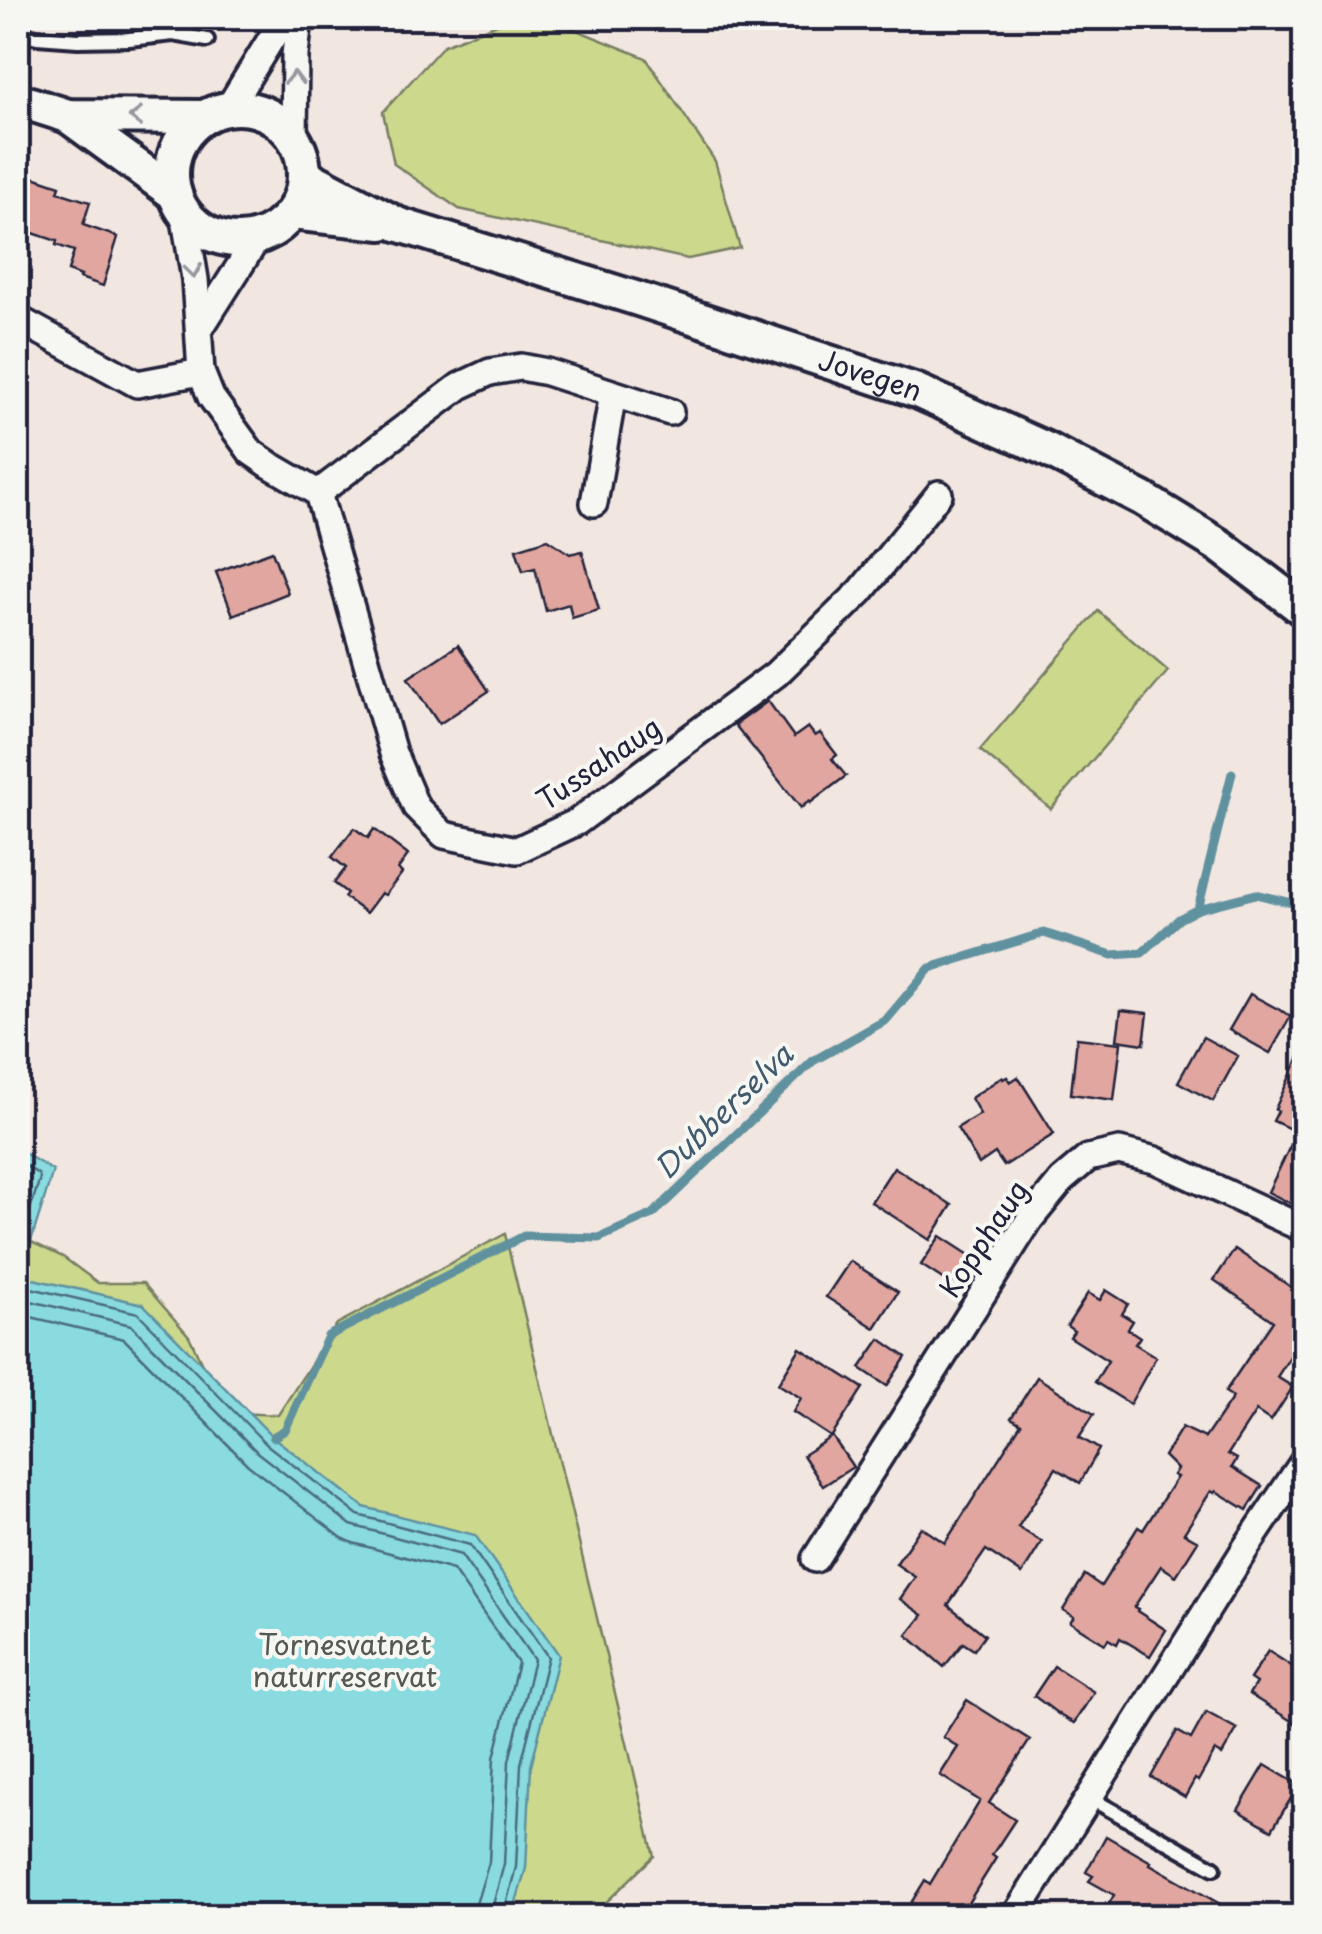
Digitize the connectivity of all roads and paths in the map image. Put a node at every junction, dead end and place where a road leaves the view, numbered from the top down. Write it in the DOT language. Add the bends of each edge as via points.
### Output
graph roads {
  1 [pos="284,18"];
  2 [pos="299,18"];
  3 [pos="18,33"];
  4 [pos="208,40"];
  5 [pos="18,100"];
  6 [pos="216,113"];
  7 [pos="68,116"];
  8 [pos="294,139"];
  9 [pos="304,175"];
  10 [pos="179,203"];
  11 [pos="292,213"];
  12 [pos="397,224"];
  13 [pos="258,238"];
  14 [pos="18,319"];
  15 [pos="199,330"];
  16 [pos="201,372"];
  17 [pos="613,394"];
  18 [pos="670,412"];
  19 [pos="318,493"];
  20 [pos="939,494"];
  21 [pos="594,503"];
  22 [pos="1304,610"];
  23 [pos="1304,1229"];
  24 [pos="1304,1461"];
  25 [pos="815,1559"];
  26 [pos="1088,1797"];
  27 [pos="1214,1868"];
  28 [pos="1016,1916"];
  1 -- 6 [label="street"];
  8 -- 2 [label="street, one-way"];
  3 -- 4 [label="lane"];
  5 -- 7 [label="street"];
  6 -- 7 [label="street, one-way"];
  6 -- 8 [label="street" via="247,108 265,114"];
  6 -- 10 [label="street" via="187,131 176,150 171,172"];
  7 -- 10 [label="street"];
  8 -- 9 [label="street"];
  9 -- 11 [label="street"];
  9 -- 12 [label="street, Jovegen"];
  10 -- 13 [label="street" via="198,228 217,237"];
  10 -- 15 [label="street, one-way"];
  11 -- 12 [label="street, Jovegen"];
  11 -- 13 [label="street"];
  12 -- 22 [label="street, Jovegen" via="917,392 1142,498"];
  13 -- 15 [label="street"];
  14 -- 16 [label="street" via="137,384"];
  15 -- 16 [label="street"];
  16 -- 19 [label="street" via="251,452"];
  17 -- 18 [label="street"];
  17 -- 19 [label="street" via="520,367 490,372 460,386"];
  17 -- 21 [label="street"];
  19 -- 20 [label="street, Tussahaug" via="393,752 416,807 444,836 517,850 577,822 776,674 861,591"];
  23 -- 25 [label="street, Kopphaug" via="1156,1160 1120,1151 1088,1158 1030,1220"];
  24 -- 26 [label="street"];
  26 -- 27 [label="lane"];
  26 -- 28 [label="street"];
}
